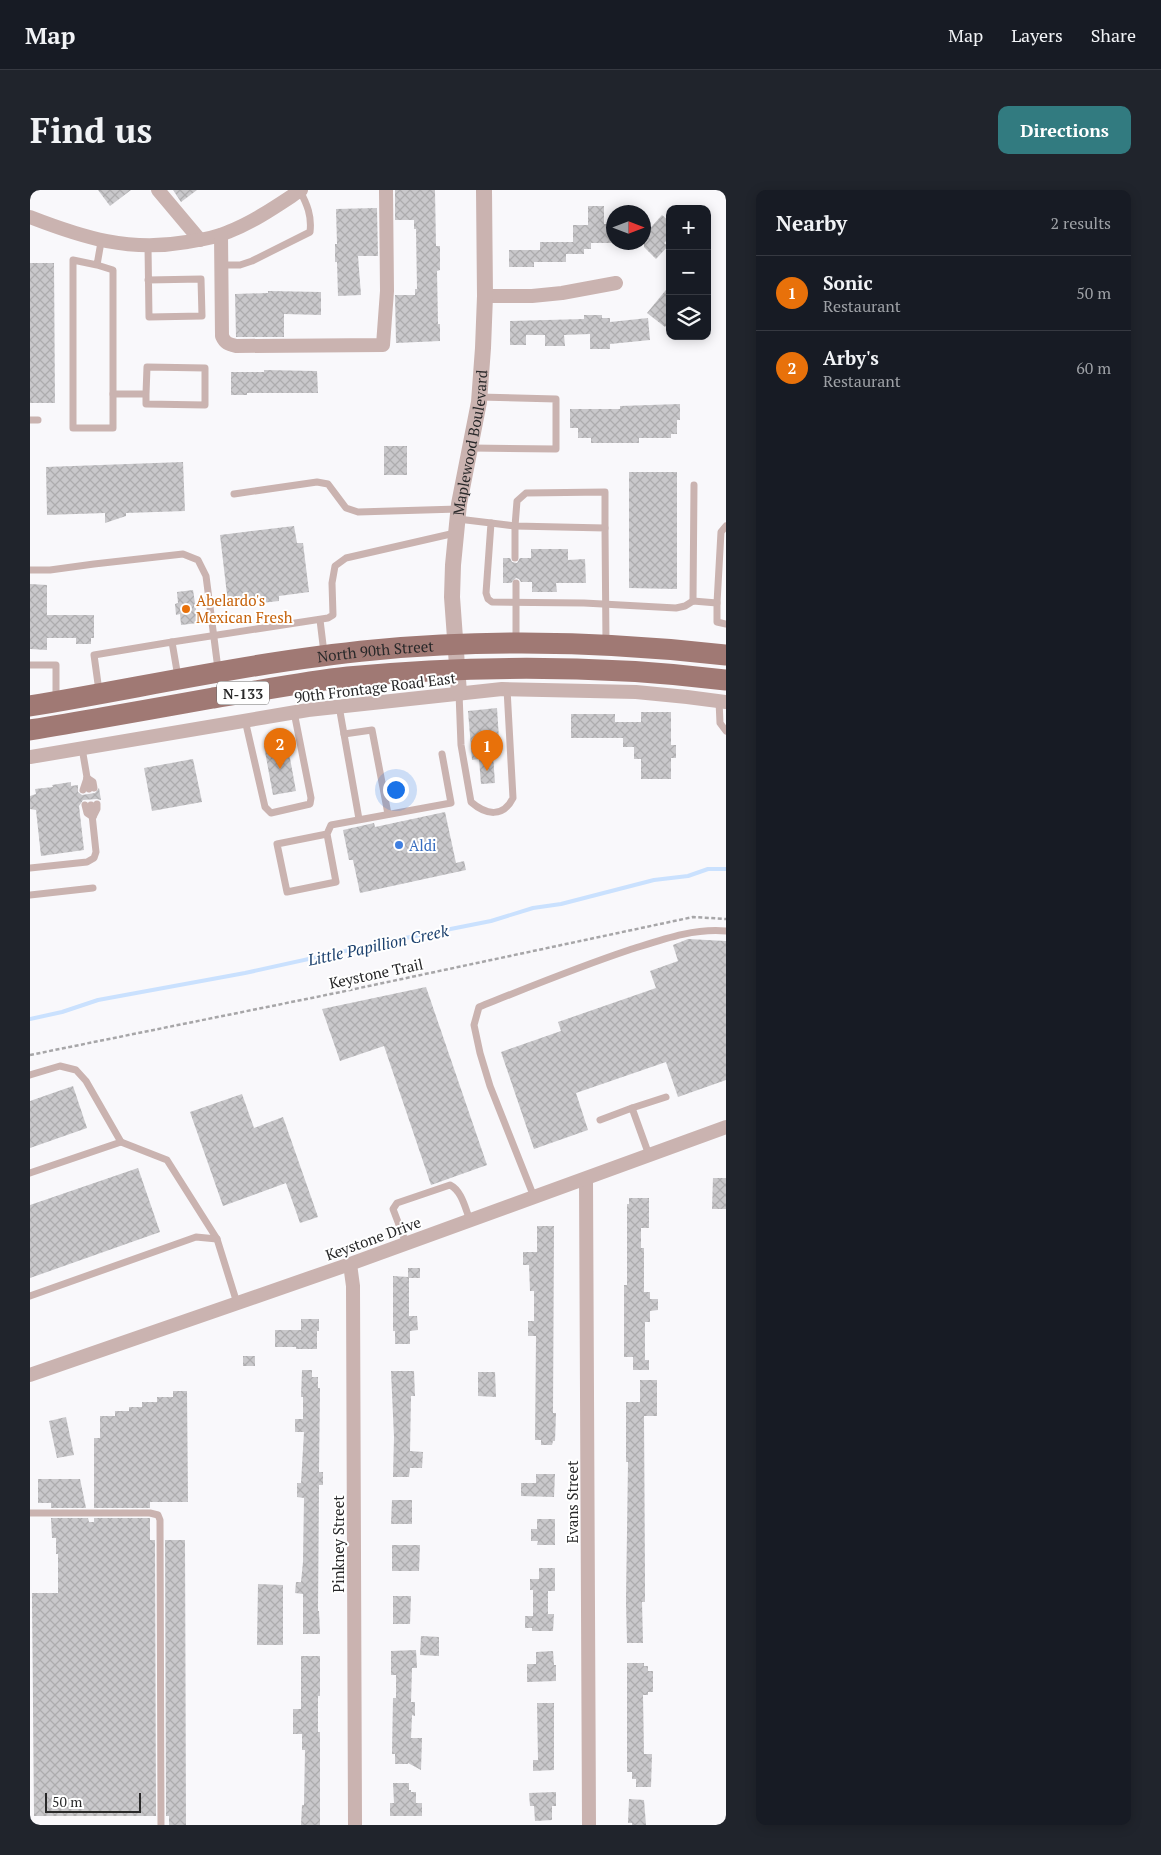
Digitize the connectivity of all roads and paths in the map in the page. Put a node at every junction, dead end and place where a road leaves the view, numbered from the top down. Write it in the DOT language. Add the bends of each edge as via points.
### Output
graph roads {
  1 [pos="158,190"];
  2 [pos="301,190"];
  3 [pos="386,190"];
  4 [pos="484,190"];
  5 [pos="30,217"];
  6 [pos="221,235"];
  7 [pos="200,240"];
  8 [pos="102,242"];
  9 [pos="148,246"];
  10 [pos="97,265"];
  11 [pos="222,265"];
  12 [pos="148,280"];
  13 [pos="616,282"];
  14 [pos="485,296"];
  15 [pos="113,394"];
  16 [pos="146,394"];
  17 [pos="479,396"];
  18 [pos="471,448"];
  19 [pos="694,485"];
  20 [pos="234,494"];
  21 [pos="457,520"];
  22 [pos="491,523"];
  23 [pos="515,526"];
  24 [pos="726,526"];
  25 [pos="605,528"];
  26 [pos="516,558"];
  27 [pos="30,570"];
  28 [pos="516,582"];
  29 [pos="694,601"];
  30 [pos="517,602"];
  31 [pos="717,603"];
  32 [pos="606,604"];
  33 [pos="320,620"];
  34 [pos="726,624"];
  35 [pos="214,634"];
  36 [pos="172,642"];
  37 [pos="516,644"];
  38 [pos="457,646"];
  39 [pos="606,646"];
  40 [pos="726,655"];
  41 [pos="324,656"];
  42 [pos="30,666"];
  43 [pos="458,670"];
  44 [pos="219,673"];
  45 [pos="178,680"];
  46 [pos="726,680"];
  47 [pos="507,689"];
  48 [pos="459,693"];
  49 [pos="100,694"];
  50 [pos="56,702"];
  51 [pos="723,702"];
  52 [pos="30,706"];
  53 [pos="338,706"];
  54 [pos="294,712"];
  55 [pos="245,720"];
  56 [pos="30,730"];
  57 [pos="726,731"];
  58 [pos="344,734"];
  59 [pos="82,748"];
  60 [pos="442,754"];
  61 [pos="30,757"];
  62 [pos="87,778"];
  63 [pos="388,814"];
  64 [pos="93,817"];
  65 [pos="358,819"];
  66 [pos="327,834"];
  67 [pos="30,868"];
  68 [pos="93,888"];
  69 [pos="30,895"];
  70 [pos="726,919"];
  71 [pos="726,930"];
  72 [pos="30,1055"];
  73 [pos="30,1075"];
  74 [pos="666,1097"];
  75 [pos="632,1108"];
  76 [pos="600,1120"];
  77 [pos="726,1127"];
  78 [pos="121,1142"];
  79 [pos="649,1156"];
  80 [pos="30,1174"];
  81 [pos="586,1179"];
  82 [pos="534,1197"];
  83 [pos="470,1220"];
  84 [pos="217,1239"];
  85 [pos="406,1243"];
  86 [pos="350,1264"];
  87 [pos="30,1296"];
  88 [pos="237,1303"];
  89 [pos="30,1375"];
  90 [pos="30,1513"];
  91 [pos="161,1825"];
  92 [pos="355,1825"];
  93 [pos="589,1825"];
  1 -- 7 [label="street"];
  2 -- 6 [label="street" via="259,217"];
  2 -- 11 [label="lane" via="312,222 310,232 252,261"];
  3 -- 11 [label="street" via="387,291 383,345 229,344 222,336"];
  4 -- 14 [label="street, Maplewood Boulevard"];
  5 -- 8 [label="street"];
  6 -- 7 [label="street"];
  6 -- 11 [label="street"];
  7 -- 9 [label="street"];
  8 -- 9 [label="street"];
  8 -- 10 [label="lane"];
  9 -- 12 [label="lane"];
  10 -- 15 [label="lane" via="113,270"];
  10 -- 15 [label="lane" via="73,260 73,428 113,428"];
  12 -- 12 [label="lane" via="149,316 202,316 201,279"];
  13 -- 14 [label="street" via="562,293"];
  14 -- 17 [label="street, Maplewood Boulevard"];
  15 -- 16 [label="lane"];
  16 -- 16 [label="lane" via="146,404 205,405 205,368 147,367"];
  17 -- 18 [label="street, Maplewood Boulevard"];
  17 -- 18 [label="lane" via="556,399 556,449"];
  18 -- 21 [label="street, Maplewood Boulevard"];
  19 -- 29 [label="lane"];
  20 -- 21 [label="lane" via="317,482 328,484 346,508 358,512"];
  21 -- 22 [label="lane"];
  21 -- 33 [label="lane" via="346,558 335,566 333,615"];
  21 -- 38 [label="street, Maplewood Boulevard" via="452,597"];
  22 -- 23 [label="lane"];
  22 -- 30 [label="lane" via="486,594 492,602"];
  23 -- 25 [label="lane"];
  23 -- 25 [label="lane" via="517,501 526,493 605,492"];
  23 -- 26 [label="lane"];
  24 -- 31 [label="lane" via="720,532"];
  25 -- 32 [label="lane"];
  27 -- 35 [label="lane" via="183,554 198,560 206,576"];
  28 -- 30 [label="lane"];
  29 -- 31 [label="lane"];
  29 -- 32 [label="lane" via="676,608"];
  30 -- 32 [label="lane"];
  30 -- 37 [label="lane"];
  31 -- 34 [label="lane" via="717,622"];
  32 -- 39 [label="lane"];
  33 -- 35 [label="lane"];
  33 -- 41 [label="lane"];
  35 -- 36 [label="lane"];
  35 -- 44 [label="lane"];
  36 -- 45 [label="lane"];
  36 -- 49 [label="lane" via="94,655"];
  37 -- 38 [label="main road, North 90th Street / N-133"];
  37 -- 39 [label="main road, North 90th Street / N-133"];
  38 -- 41 [label="main road, North 90th Street / N-133"];
  38 -- 43 [label="street, Maplewood Boulevard"];
  39 -- 40 [label="main road, North 90th Street / N-133"];
  41 -- 44 [label="main road, North 90th Street / N-133"];
  42 -- 50 [label="lane" via="56,665"];
  43 -- 46 [label="main road, North 90th Street / N-133" via="592,669"];
  43 -- 48 [label="street, Maplewood Boulevard"];
  43 -- 56 [label="main road, North 90th Street / N-133" via="291,685"];
  44 -- 45 [label="main road, North 90th Street / N-133"];
  45 -- 49 [label="main road, North 90th Street / N-133"];
  47 -- 48 [label="street, 90th Frontage Road East"];
  47 -- 48 [label="lane" via="513,798 509,806 492,813 471,802 460,745"];
  47 -- 51 [label="street, 90th Frontage Road East" via="636,692"];
  48 -- 53 [label="street, 90th Frontage Road East"];
  49 -- 50 [label="main road, North 90th Street / N-133"];
  50 -- 52 [label="main road, North 90th Street / N-133"];
  51 -- 57 [label="lane" via="720,723"];
  53 -- 54 [label="street, 90th Frontage Road East"];
  53 -- 58 [label="lane"];
  54 -- 55 [label="street, 90th Frontage Road East"];
  54 -- 55 [label="lane" via="310,804 271,812 265,807"];
  55 -- 59 [label="street, 90th Frontage Road East"];
  58 -- 63 [label="lane" via="372,730"];
  58 -- 65 [label="lane"];
  59 -- 61 [label="street, 90th Frontage Road East"];
  59 -- 62 [label="lane"];
  60 -- 63 [label="lane" via="450,803"];
  62 -- 62 [label="lane" via="93,782 89,789"];
  63 -- 65 [label="lane"];
  64 -- 64 [label="lane" via="86,813 91,805 97,809"];
  64 -- 67 [label="lane" via="94,858 87,862"];
  65 -- 66 [label="lane" via="331,825"];
  66 -- 66 [label="lane" via="277,844 287,892 336,882"];
  68 -- 69 [label="lane"];
  70 -- 72 [label="path, Keystone Trail" via="693,917"];
  71 -- 82 [label="lane" via="696,931 667,938 587,964 479,1007 474,1025 480,1053"];
  73 -- 78 [label="lane" via="60,1066 76,1070 86,1081"];
  74 -- 75 [label="lane"];
  75 -- 76 [label="lane"];
  75 -- 79 [label="lane"];
  77 -- 79 [label="street, Keystone Drive"];
  78 -- 80 [label="lane"];
  78 -- 84 [label="lane" via="168,1160"];
  79 -- 81 [label="street, Keystone Drive"];
  81 -- 82 [label="street, Keystone Drive"];
  81 -- 93 [label="street, Evans Street"];
  82 -- 83 [label="street, Keystone Drive"];
  83 -- 85 [label="street, Keystone Drive"];
  83 -- 85 [label="lane" via="460,1194 450,1185 397,1203 393,1209"];
  84 -- 87 [label="lane" via="196,1237"];
  84 -- 88 [label="lane"];
  85 -- 86 [label="street, Keystone Drive"];
  86 -- 88 [label="street, Keystone Drive"];
  86 -- 92 [label="street, Pinkney Street" via="353,1286"];
  88 -- 89 [label="street, Keystone Drive"];
  90 -- 91 [label="lane" via="150,1512 158,1515"];
}
